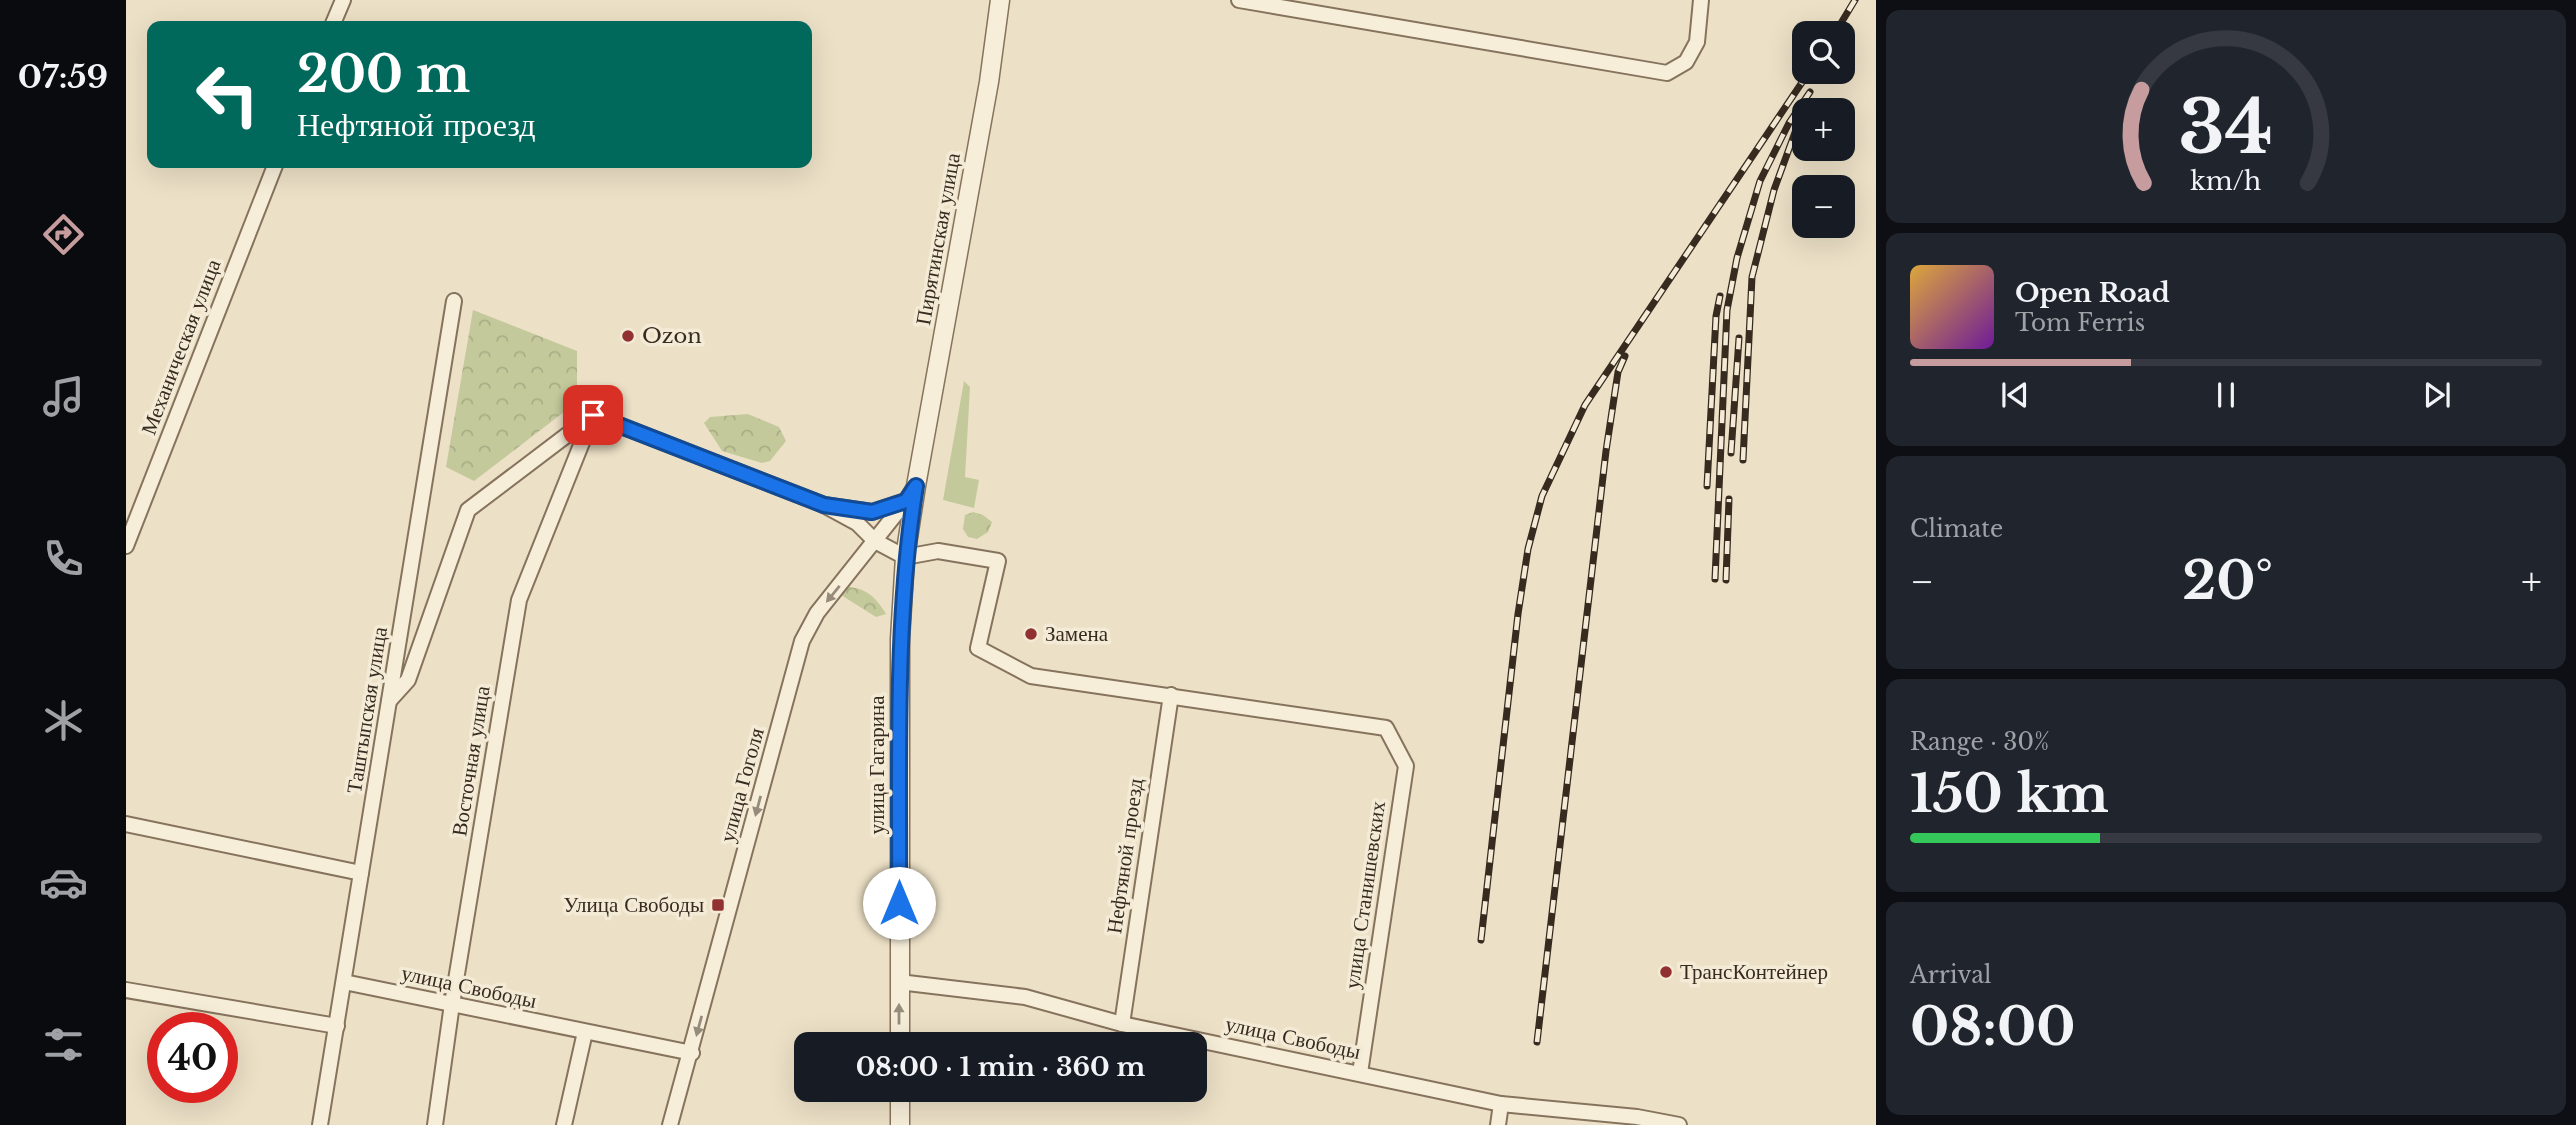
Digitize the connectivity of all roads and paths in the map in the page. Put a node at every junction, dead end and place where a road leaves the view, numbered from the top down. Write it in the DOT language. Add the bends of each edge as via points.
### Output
graph roads {
  1 [pos="343,0"];
  2 [pos="1000,0"];
  3 [pos="1239,0"];
  4 [pos="1701,0"];
  5 [pos="334,21"];
  6 [pos="274,168"];
  7 [pos="454,301"];
  8 [pos="593,415"];
  9 [pos="911,493"];
  10 [pos="824,505"];
  11 [pos="875,541"];
  12 [pos="126,546"];
  13 [pos="905,557"];
  14 [pos="1171,695"];
  15 [pos="389,701"];
  16 [pos="126,824"];
  17 [pos="361,873"];
  18 [pos="344,982"];
  19 [pos="899,982"];
  20 [pos="126,990"];
  21 [pos="452,1004"];
  22 [pos="1122,1024"];
  23 [pos="337,1026"];
  24 [pos="585,1032"];
  25 [pos="900,1032"];
  26 [pos="692,1053"];
  27 [pos="1360,1073"];
  28 [pos="900,1102"];
  29 [pos="1501,1104"];
  30 [pos="320,1125"];
  31 [pos="435,1125"];
  32 [pos="564,1125"];
  33 [pos="670,1125"];
  34 [pos="900,1125"];
  35 [pos="1498,1125"];
  36 [pos="1679,1125"];
  1 -- 5 [label="street"];
  2 -- 9 [label="street, Пирятинская улица"];
  3 -- 4 [label="street" via="1667,72 1686,62 1697,42"];
  6 -- 12 [label="street, Механическая улица"];
  7 -- 15 [label="street, Таштыпская улица"];
  8 -- 10 [label="street"];
  8 -- 15 [label="street" via="468,510 408,680"];
  8 -- 21 [label="street, Восточная улица" via="519,600"];
  9 -- 10 [label="street" via="872,512"];
  9 -- 11 [label="street, улица Гоголя"];
  9 -- 13 [label="street, улица Гагарина"];
  10 -- 11 [label="street" via="857,523"];
  11 -- 13 [label="street"];
  11 -- 26 [label="street, улица Гоголя, one-way" via="817,613 802,641"];
  13 -- 14 [label="street" via="938,551 998,561 978,648 1031,676"];
  13 -- 19 [label="street, улица Гагарина" via="900,639"];
  14 -- 22 [label="street, Нефтяной проезд"];
  14 -- 27 [label="street, улица Станишевских" via="1386,728 1406,766"];
  15 -- 17 [label="street, Таштыпская улица"];
  16 -- 17 [label="street"];
  17 -- 18 [label="street, Таштыпская улица"];
  18 -- 21 [label="street, улица Свободы"];
  18 -- 23 [label="street, Таштыпская улица"];
  19 -- 22 [label="street, улица Свободы" via="1025,997"];
  25 -- 19 [label="street, улица Гагарина, one-way"];
  20 -- 23 [label="street"];
  21 -- 24 [label="street, улица Свободы"];
  21 -- 31 [label="street, Восточная улица"];
  22 -- 27 [label="street, улица Свободы"];
  23 -- 30 [label="street, Таштыпская улица"];
  24 -- 26 [label="street, улица Свободы"];
  24 -- 32 [label="street"];
  26 -- 33 [label="street, улица Гоголя"];
  27 -- 29 [label="street, улица Свободы"];
  28 -- 34 [label="street"];
  29 -- 35 [label="street"];
  29 -- 36 [label="street, улица Свободы" via="1637,1116"];
}
